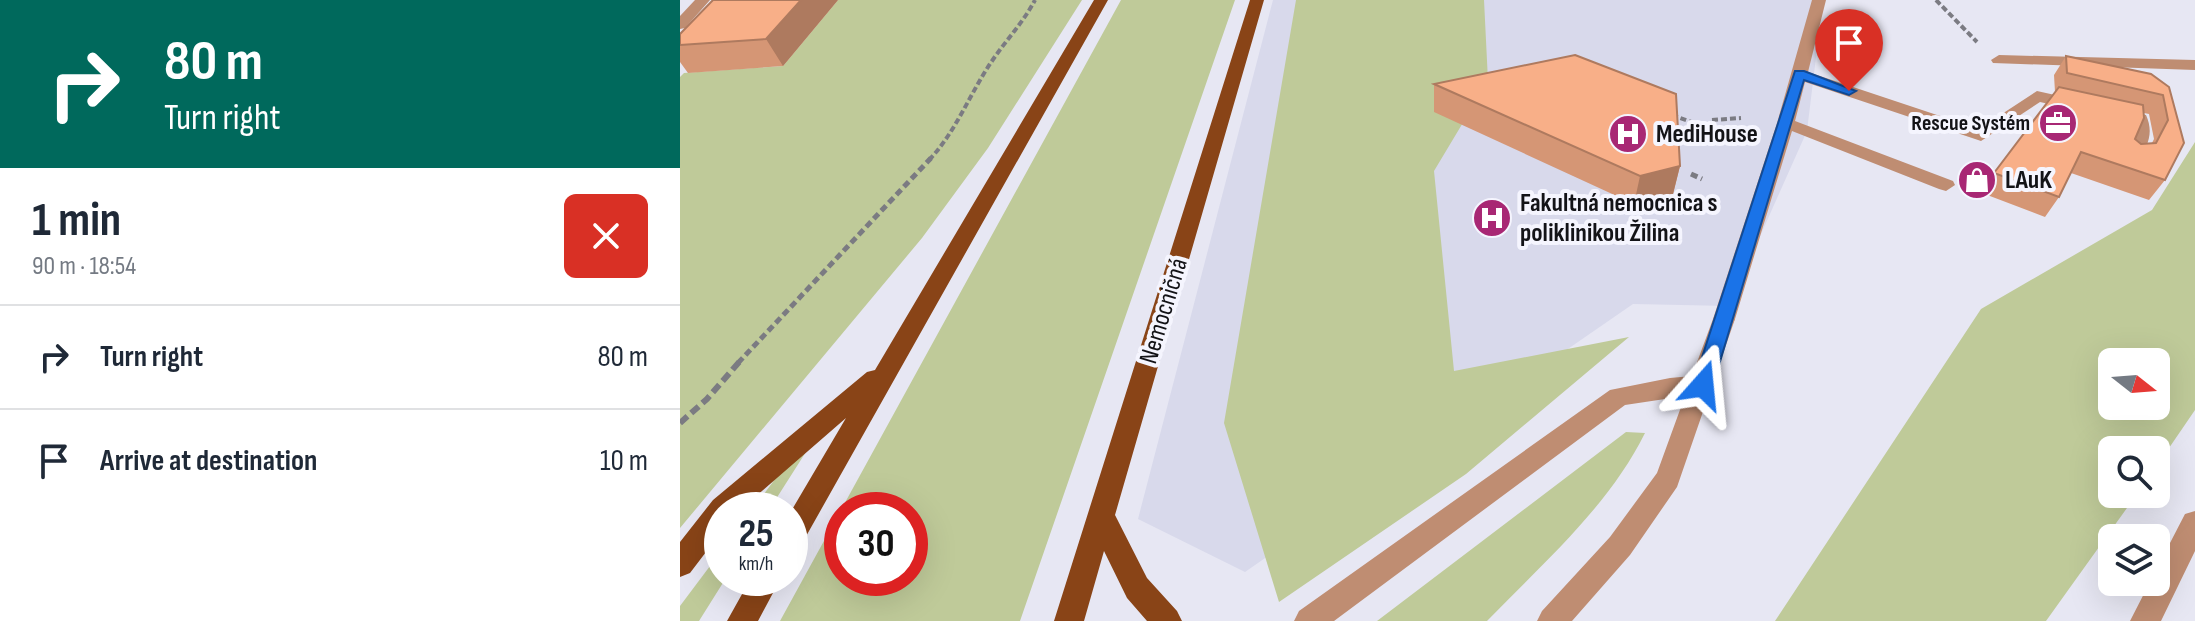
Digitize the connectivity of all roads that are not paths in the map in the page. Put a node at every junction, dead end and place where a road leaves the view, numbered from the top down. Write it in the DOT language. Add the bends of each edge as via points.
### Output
graph roads {
  1 [pos="703,0"];
  2 [pos="1101,0"];
  3 [pos="1257,0"];
  4 [pos="1819,0"];
  5 [pos="680,25"];
  6 [pos="1993,55"];
  7 [pos="2195,65"];
  8 [pos="1799,74"];
  9 [pos="1786,123"];
  10 [pos="2132,157"];
  11 [pos="1946,185"];
  12 [pos="889,368"];
  13 [pos="1703,385"];
  14 [pos="808,507"];
  15 [pos="1102,517"];
  16 [pos="2195,523"];
  17 [pos="680,564"];
  18 [pos="757,596"];
  19 [pos="742,621"];
  20 [pos="1069,621"];
  21 [pos="1167,621"];
  22 [pos="1309,621"];
  23 [pos="1552,621"];
  24 [pos="2145,621"];
  1 -- 5 [label="street"];
  2 -- 12 [label="main road"];
  3 -- 15 [label="main road, Nemocničná"];
  4 -- 8 [label="street"];
  6 -- 7 [label="street"];
  8 -- 9 [label="street"];
  8 -- 10 [label="street" via="1981,136 2037,96 2140,119 2142,138"];
  9 -- 11 [label="street"];
  9 -- 13 [label="street"];
  12 -- 14 [label="main road"];
  12 -- 17 [label="main road" via="723,508"];
  13 -- 22 [label="street" via="1619,397"];
  13 -- 23 [label="street" via="1668,479 1620,546"];
  15 -- 20 [label="main road, Nemocničná"];
  15 -- 21 [label="main road" via="1137,588"];
  16 -- 24 [label="street"];
  18 -- 19 [label="main road"];
}
